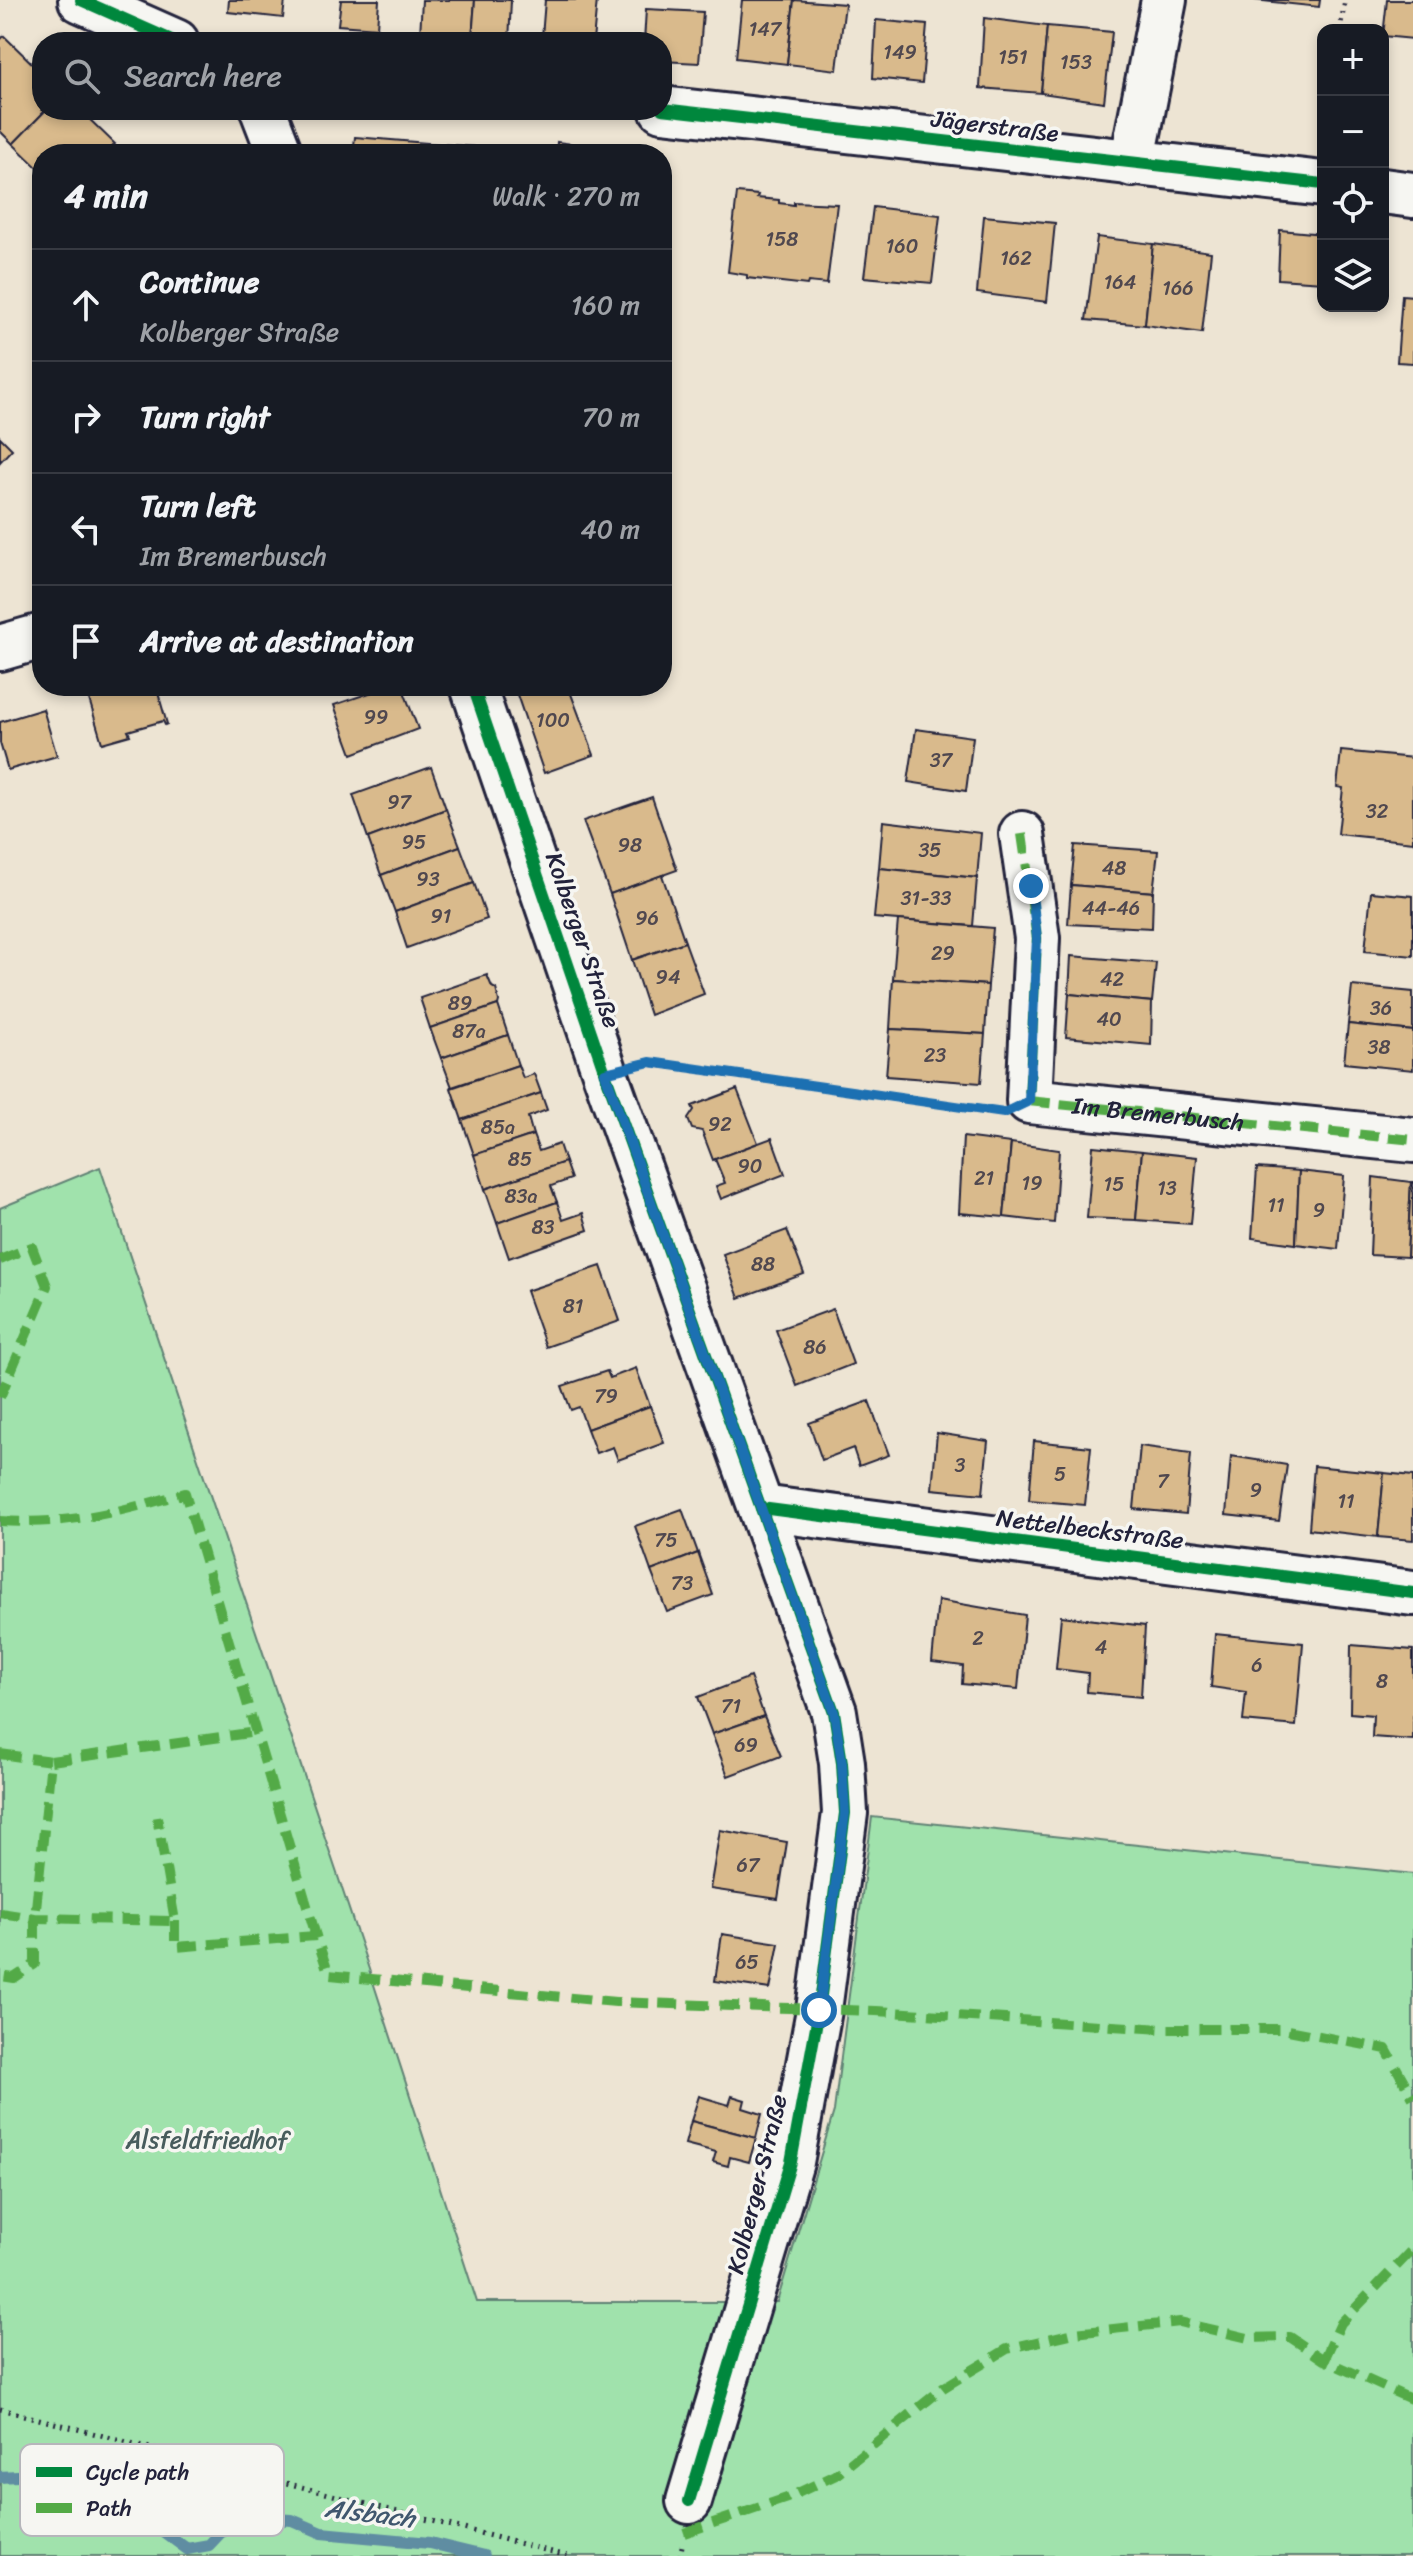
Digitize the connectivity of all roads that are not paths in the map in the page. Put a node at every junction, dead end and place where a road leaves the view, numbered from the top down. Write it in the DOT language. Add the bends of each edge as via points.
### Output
graph roads {
  1 [pos="81,0"];
  2 [pos="1164,0"];
  3 [pos="153,32"];
  4 [pos="672,110"];
  5 [pos="267,120"];
  6 [pos="276,144"];
  7 [pos="1132,164"];
  8 [pos="1317,183"];
  9 [pos="1389,192"];
  10 [pos="1413,195"];
  11 [pos="32,639"];
  12 [pos="0,648"];
  13 [pos="476,696"];
  14 [pos="1022,834"];
  15 [pos="1413,1140"];
  16 [pos="761,1508"];
  17 [pos="1413,1593"];
  18 [pos="689,2501"];
  1 -- 3 [label="street"];
  2 -- 7 [label="street"];
  4 -- 7 [label="street, Jägerstraße"];
  5 -- 6 [label="street"];
  7 -- 8 [label="street, Jägerstraße"];
  9 -- 10 [label="street"];
  11 -- 12 [label="street"];
  13 -- 16 [label="street, Kolberger Straße"];
  14 -- 15 [label="street, Im Bremerbusch" via="1037,938 1029,1101"];
  16 -- 17 [label="street, Nettelbeckstraße"];
  16 -- 18 [label="street, Kolberger Straße" via="834,1712 845,1813 819,2010 791,2162"];
}
